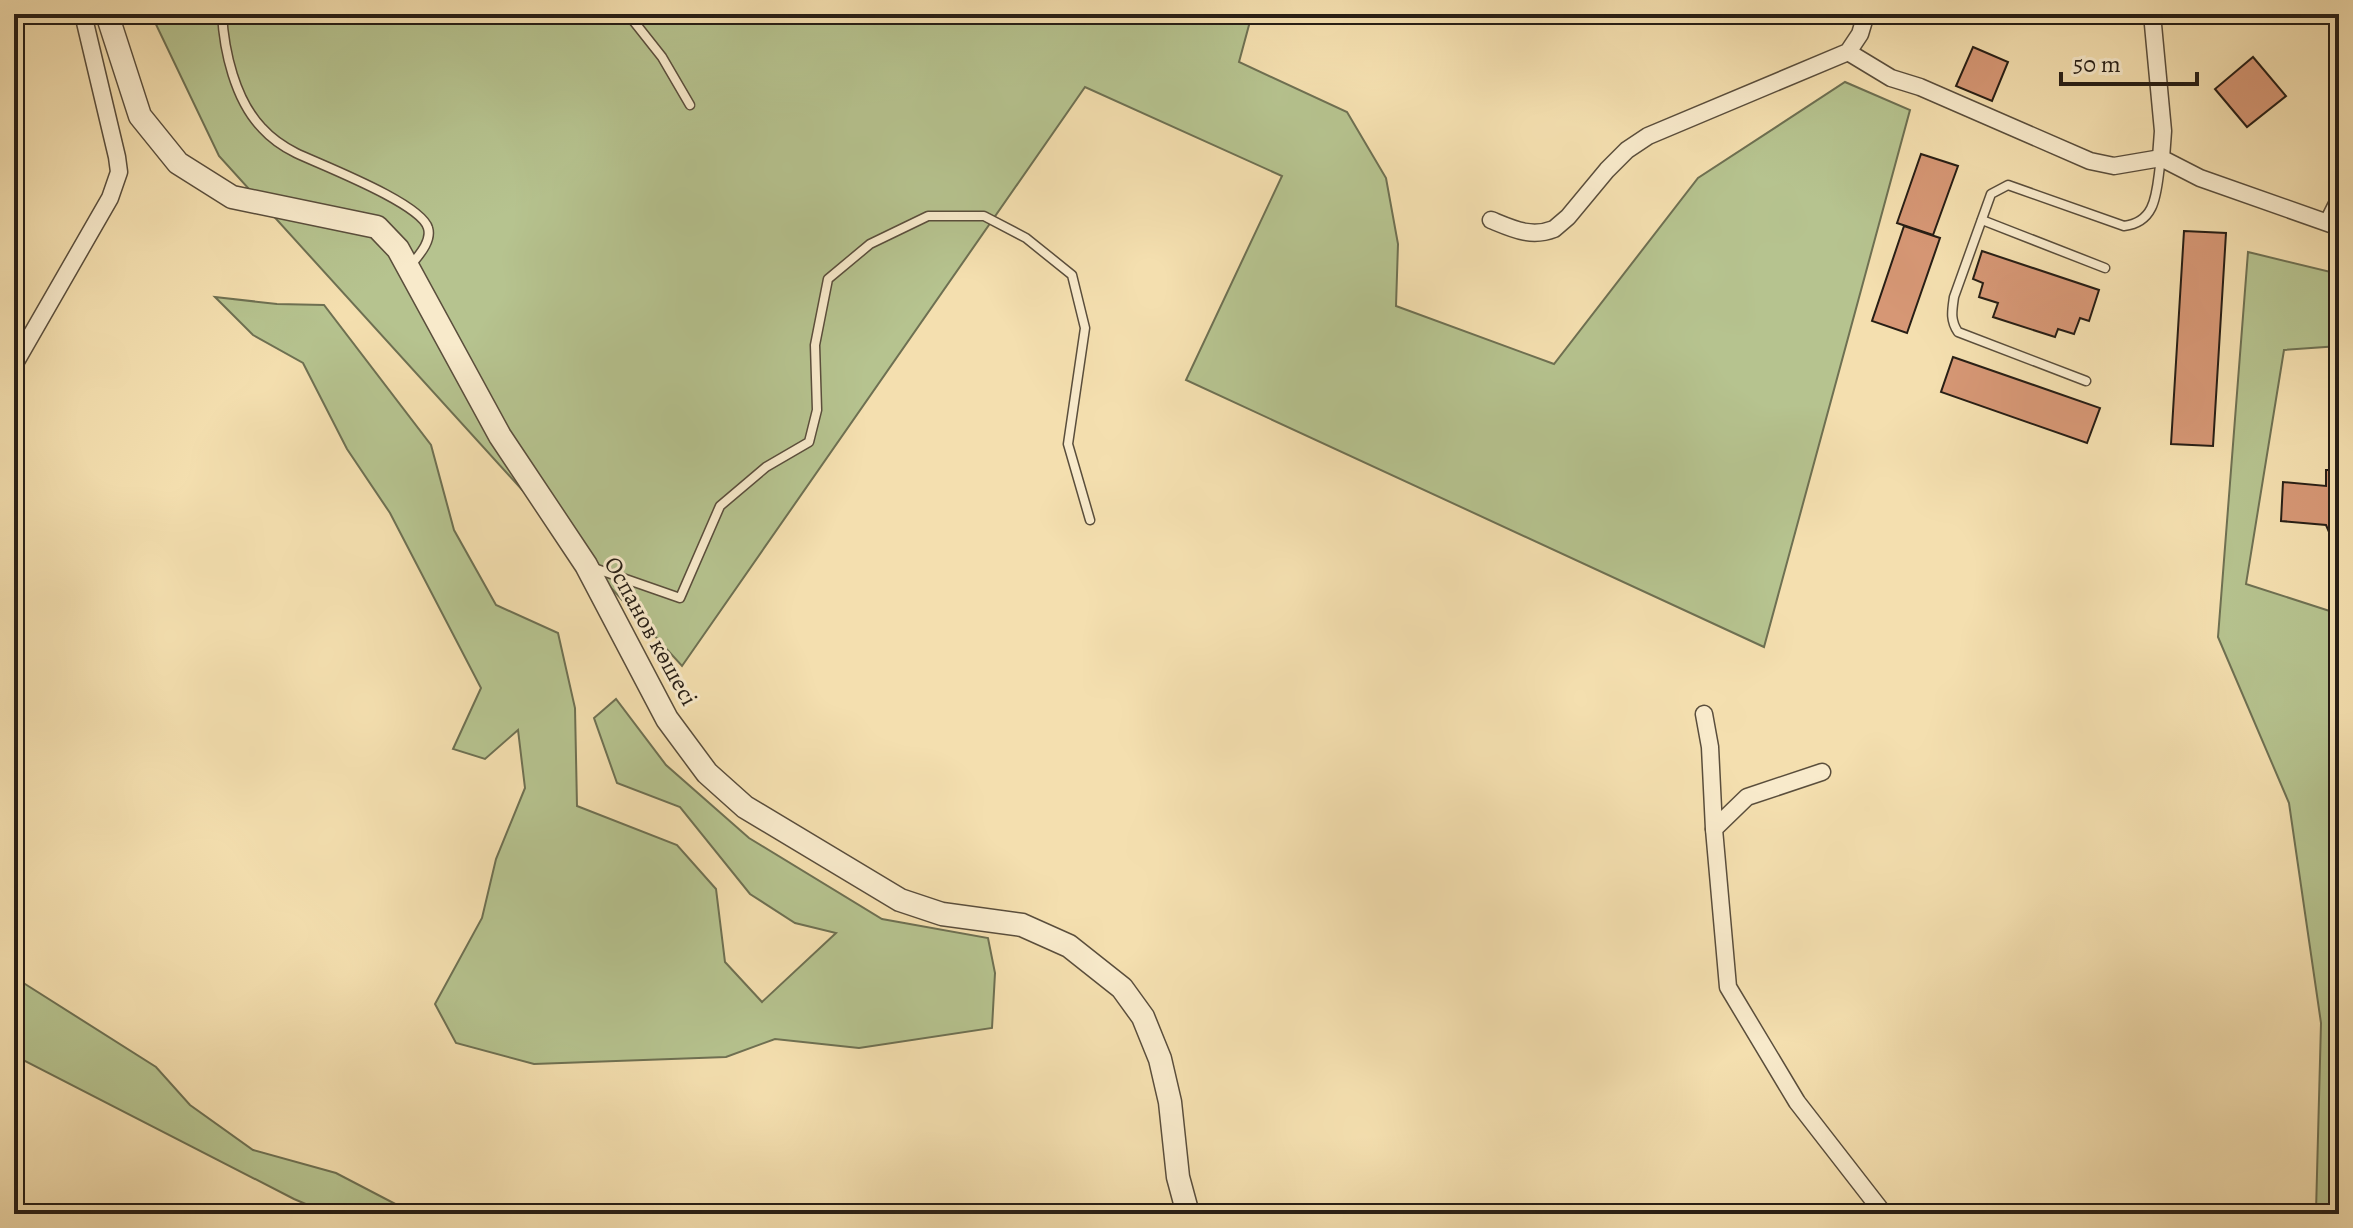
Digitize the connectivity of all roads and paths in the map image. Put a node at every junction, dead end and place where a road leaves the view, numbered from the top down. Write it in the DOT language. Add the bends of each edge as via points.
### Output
graph roads {
  1 [pos="83,14"];
  2 [pos="107,14"];
  3 [pos="222,14"];
  4 [pos="628,14"];
  5 [pos="1866,14"];
  6 [pos="2152,14"];
  7 [pos="14,46"];
  8 [pos="1848,52"];
  9 [pos="14,64"];
  10 [pos="690,105"];
  11 [pos="2161,158"];
  12 [pos="2339,191"];
  13 [pos="1491,220"];
  14 [pos="1982,220"];
  15 [pos="2331,224"];
  16 [pos="2105,268"];
  17 [pos="408,269"];
  18 [pos="14,365"];
  19 [pos="2086,381"];
  20 [pos="1090,520"];
  21 [pos="586,565"];
  22 [pos="1704,714"];
  23 [pos="1822,772"];
  24 [pos="1714,829"];
  25 [pos="1188,1214"];
  26 [pos="1884,1214"];
  1 -- 18 [label="street" via="119,172 110,198"];
  2 -- 17 [label="street, Оспанов көшесі" via="140,116 178,163 232,197 377,227"];
  3 -- 17 [label="lane" via="230,65 260,126 295,153 423,218 428,239"];
  4 -- 10 [label="lane"];
  5 -- 8 [label="street"];
  6 -- 11 [label="street"];
  7 -- 9 [label="street"];
  8 -- 11 [label="street" via="1891,78 2090,161 2114,166"];
  8 -- 13 [label="street" via="1648,136 1627,150 1554,229 1526,233"];
  11 -- 14 [label="lane" via="2153,204 2137,224 2124,226 2008,185 1991,194"];
  11 -- 15 [label="street" via="2200,178"];
  12 -- 15 [label="lane"];
  14 -- 16 [label="lane"];
  14 -- 19 [label="lane" via="1954,297 1953,325 1958,332"];
  17 -- 21 [label="street, Оспанов көшесі" via="500,436"];
  20 -- 21 [label="lane" via="1068,444 1085,328 1072,275 1026,238 984,216 928,216 870,244 828,279 815,345 817,410 809,442 766,467 720,506 680,598"];
  21 -- 25 [label="street, Оспанов көшесі" via="667,719 707,773 745,807 900,900 942,914 1022,925 1069,946 1122,988 1143,1017 1160,1059"];
  22 -- 24 [label="street"];
  23 -- 24 [label="street" via="1747,797"];
  24 -- 26 [label="street" via="1728,987 1797,1102"];
}
